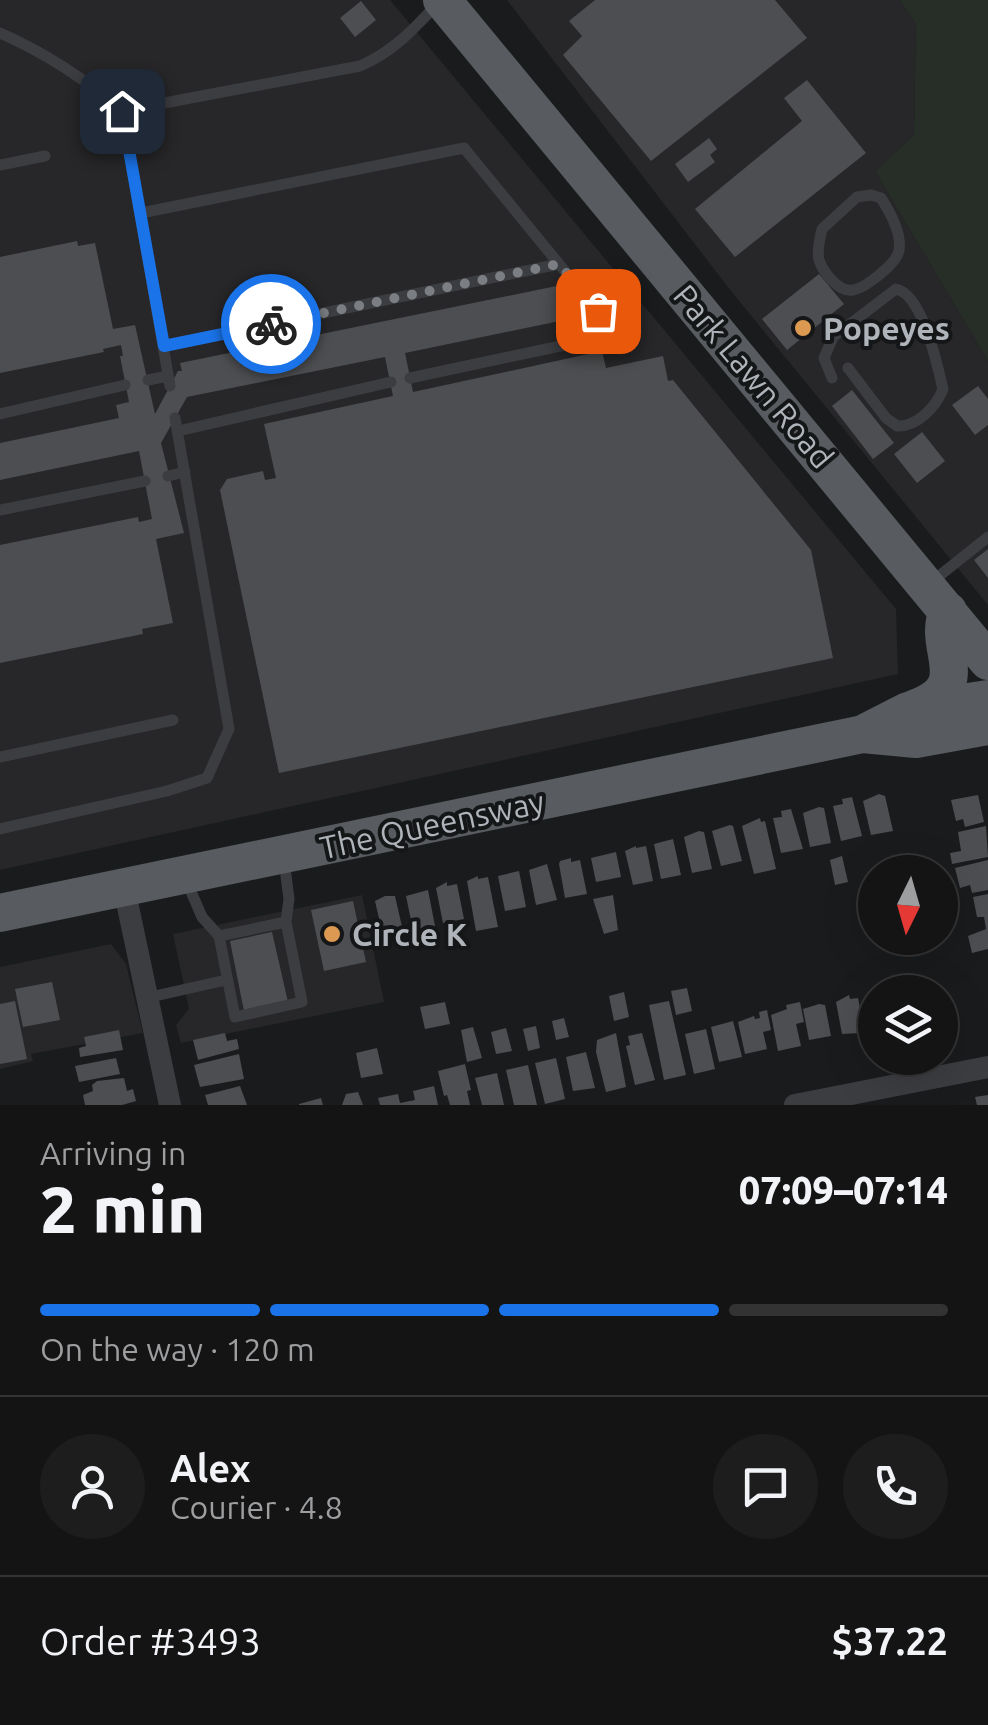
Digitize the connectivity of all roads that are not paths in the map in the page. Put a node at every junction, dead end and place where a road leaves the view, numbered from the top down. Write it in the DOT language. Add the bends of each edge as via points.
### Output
graph roads {
  1 [pos="441,0"];
  2 [pos="0,33"];
  3 [pos="122,111"];
  4 [pos="44,156"];
  5 [pos="0,165"];
  6 [pos="140,212"];
  7 [pos="818,259"];
  8 [pos="559,264"];
  9 [pos="164,346"];
  10 [pos="848,368"];
  11 [pos="410,378"];
  12 [pos="832,378"];
  13 [pos="148,380"];
  14 [pos="391,382"];
  15 [pos="126,385"];
  16 [pos="0,414"];
  17 [pos="185,472"];
  18 [pos="168,476"];
  19 [pos="145,481"];
  20 [pos="0,510"];
  21 [pos="988,537"];
  22 [pos="938,598"];
  23 [pos="988,661"];
  24 [pos="988,698"];
  25 [pos="908,711"];
  26 [pos="173,720"];
  27 [pos="988,726"];
  28 [pos="863,734"];
  29 [pos="0,757"];
  30 [pos="0,829"];
  31 [pos="284,855"];
  32 [pos="184,876"];
  33 [pos="124,888"];
  34 [pos="0,913"];
  35 [pos="286,922"];
  36 [pos="219,936"];
  37 [pos="292,949"];
  38 [pos="277,952"];
  39 [pos="226,980"];
  40 [pos="299,985"];
  41 [pos="284,988"];
  42 [pos="146,998"];
  43 [pos="988,1067"];
  44 [pos="170,1105"];
  45 [pos="794,1105"];
  1 -- 3 [label="lane" via="381,57 360,66"];
  1 -- 22 [label="main road, Park Lawn Road"];
  2 -- 3 [label="lane" via="43,51"];
  3 -- 6 [label="lane"];
  4 -- 5 [label="lane"];
  6 -- 8 [label="lane" via="464,148"];
  6 -- 9 [label="lane"];
  7 -- 7 [label="lane" via="822,229 857,197 881,198 899,239 891,265 848,290"];
  8 -- 9 [label="lane"];
  8 -- 11 [label="lane" via="618,334"];
  9 -- 13 [label="lane" via="169,381"];
  10 -- 12 [label="lane" via="896,426 912,424 930,410 943,389 917,308 896,289 833,337 824,358"];
  14 -- 17 [label="lane" via="177,424"];
  15 -- 16 [label="lane"];
  17 -- 18 [label="lane"];
  17 -- 30 [label="lane" via="229,729 207,778"];
  19 -- 20 [label="lane"];
  21 -- 22 [label="lane"];
  22 -- 23 [label="main road, Park Lawn Road"];
  22 -- 25 [label="main road" via="948,679 934,702"];
  24 -- 25 [label="main road, The Queensway"];
  25 -- 28 [label="main road, The Queensway"];
  26 -- 29 [label="lane"];
  27 -- 28 [label="main road, The Queensway" via="916,739"];
  28 -- 31 [label="main road, The Queensway"];
  31 -- 32 [label="main road, The Queensway"];
  31 -- 35 [label="lane"];
  32 -- 33 [label="main road, The Queensway"];
  32 -- 36 [label="lane" via="202,917"];
  33 -- 34 [label="main road, The Queensway"];
  33 -- 42 [label="street"];
  35 -- 36 [label="lane"];
  35 -- 37 [label="lane"];
  36 -- 39 [label="lane"];
  37 -- 38 [label="lane"];
  37 -- 40 [label="lane"];
  39 -- 40 [label="lane" via="236,998 235,1017 302,1002"];
  39 -- 42 [label="lane"];
  40 -- 41 [label="lane"];
  42 -- 44 [label="street"];
  43 -- 45 [label="street"];
}
